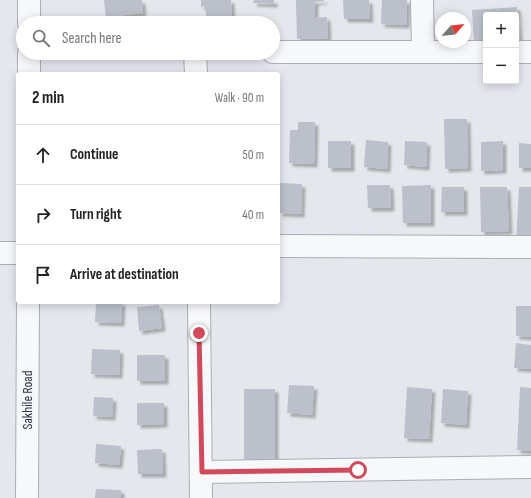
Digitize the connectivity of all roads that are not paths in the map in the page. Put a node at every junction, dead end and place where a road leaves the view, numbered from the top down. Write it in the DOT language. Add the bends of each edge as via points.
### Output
graph roads {
  1 [pos="29,0"];
  2 [pos="422,0"];
  3 [pos="29,16"];
  4 [pos="280,52"];
  5 [pos="423,52"];
  6 [pos="483,52"];
  7 [pos="519,52"];
  8 [pos="531,52"];
  9 [pos="29,60"];
  10 [pos="195,60"];
  11 [pos="29,72"];
  12 [pos="196,72"];
  13 [pos="280,246"];
  14 [pos="531,247"];
  15 [pos="0,253"];
  16 [pos="16,253"];
  17 [pos="28,304"];
  18 [pos="199,304"];
  19 [pos="531,467"];
  20 [pos="202,472"];
  21 [pos="27,498"];
  22 [pos="202,498"];
  1 -- 3 [label="street"];
  2 -- 5 [label="street"];
  4 -- 5 [label="street"];
  5 -- 6 [label="street"];
  7 -- 8 [label="street"];
  9 -- 11 [label="street"];
  10 -- 12 [label="street"];
  13 -- 14 [label="street"];
  15 -- 16 [label="street"];
  17 -- 21 [label="street, Sakhile Road"];
  18 -- 20 [label="street"];
  19 -- 20 [label="street"];
  20 -- 22 [label="street"];
}
